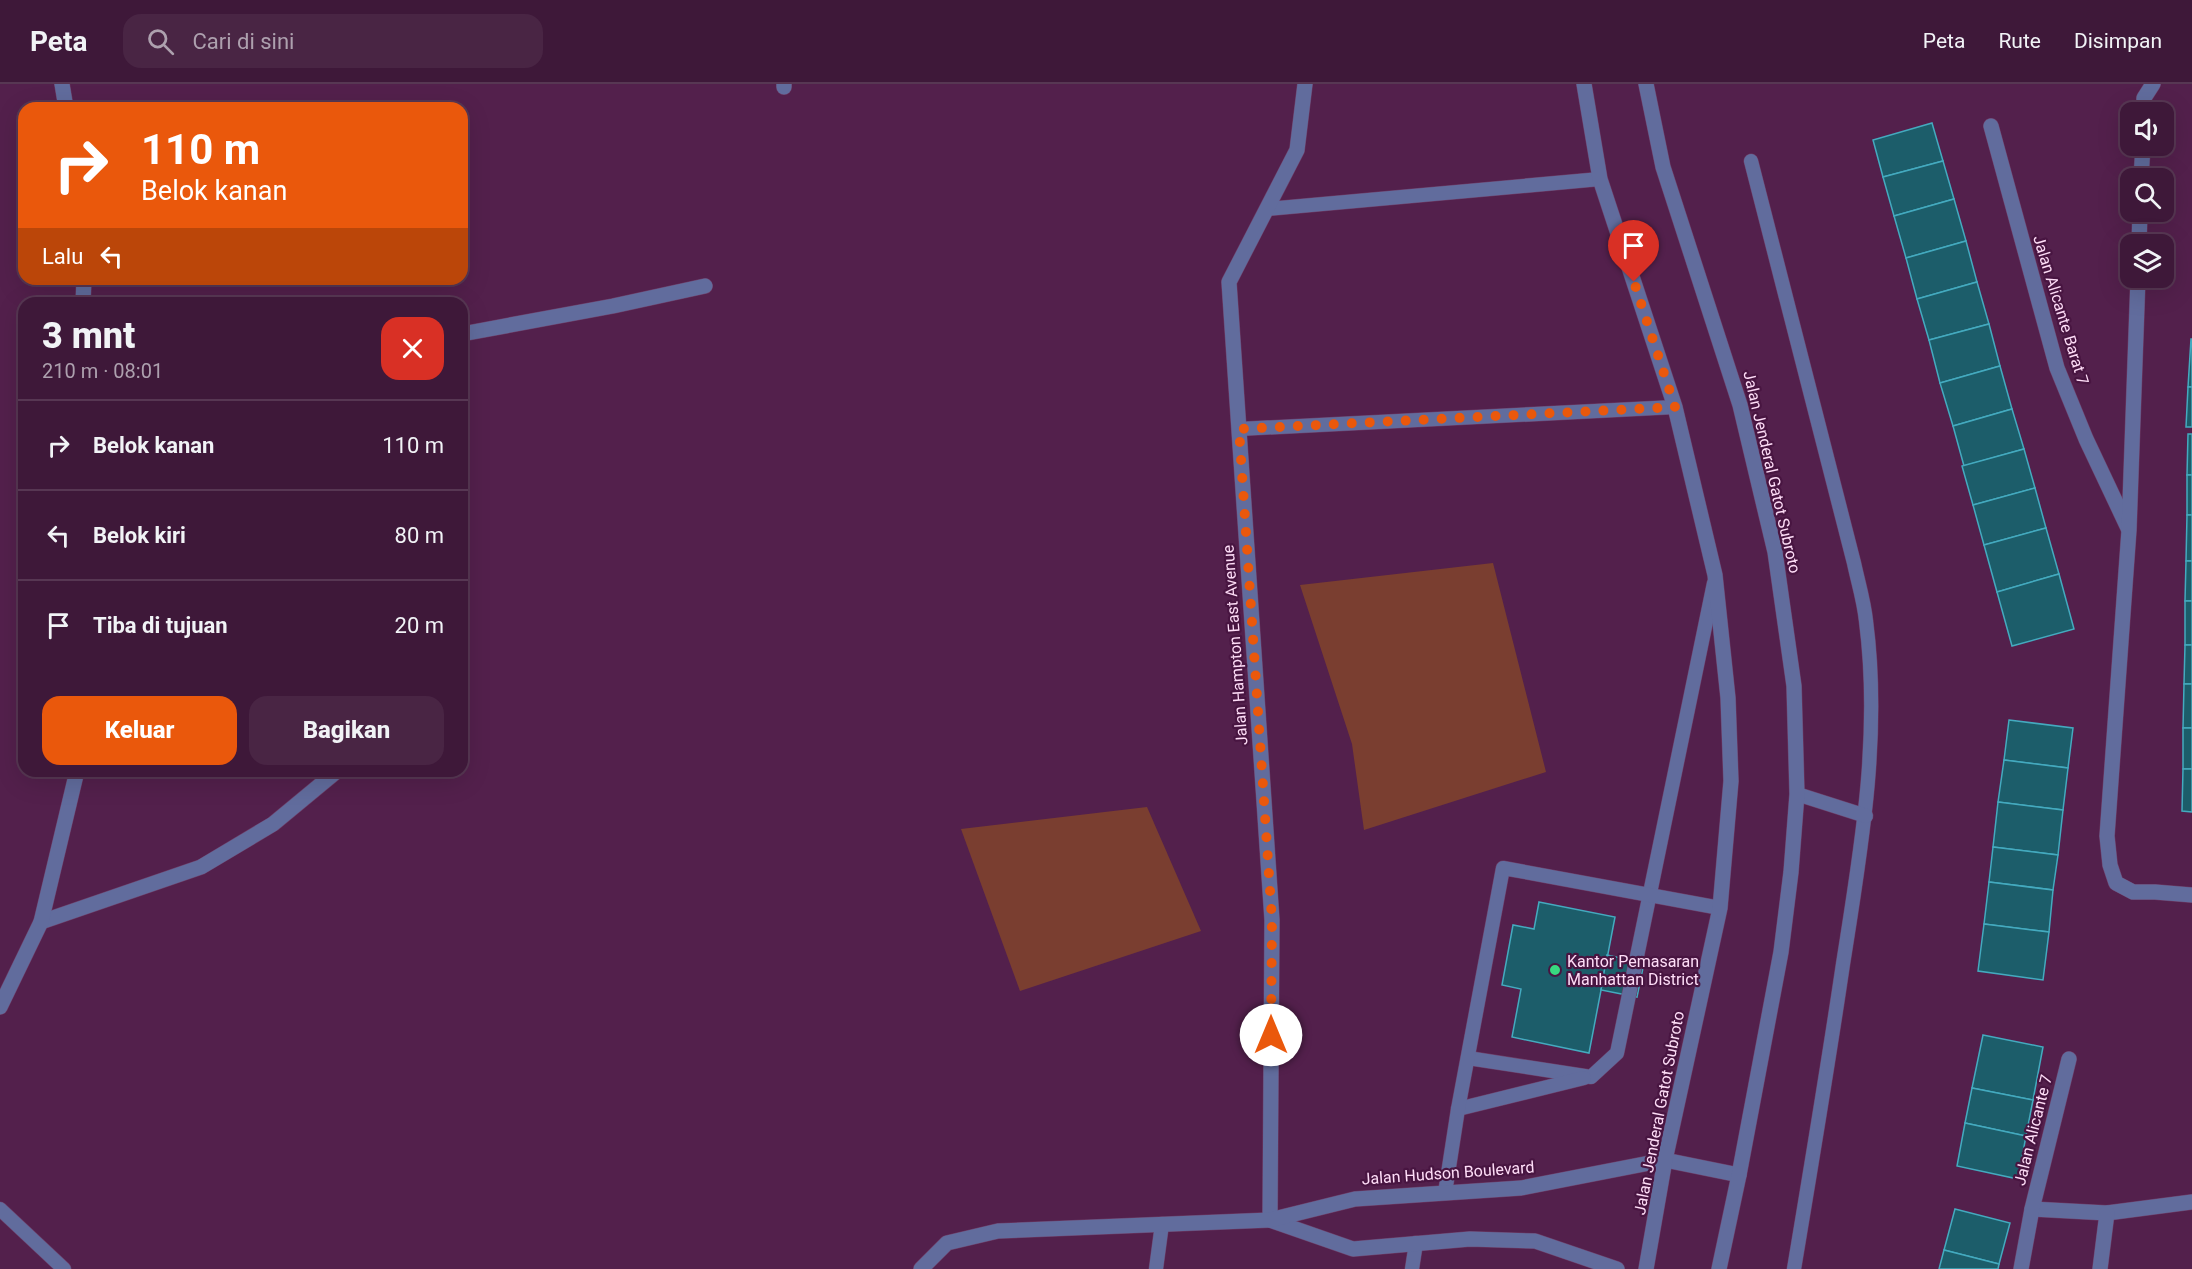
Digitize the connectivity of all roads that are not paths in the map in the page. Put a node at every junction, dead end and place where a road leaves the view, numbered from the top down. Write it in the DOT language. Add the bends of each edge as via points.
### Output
graph roads {
  1 [pos="62,84"];
  2 [pos="1305,84"];
  3 [pos="1584,84"];
  4 [pos="1646,84"];
  5 [pos="2153,84"];
  6 [pos="65,102"];
  7 [pos="2145,102"];
  8 [pos="1991,126"];
  9 [pos="1751,161"];
  10 [pos="1600,179"];
  11 [pos="1267,210"];
  12 [pos="705,286"];
  13 [pos="2138,288"];
  14 [pos="468,333"];
  15 [pos="1675,407"];
  16 [pos="1239,429"];
  17 [pos="2129,530"];
  18 [pos="1715,575"];
  19 [pos="76,777"];
  20 [pos="330,777"];
  21 [pos="1797,794"];
  22 [pos="1866,816"];
  23 [pos="1650,895"];
  24 [pos="2192,895"];
  25 [pos="1720,908"];
  26 [pos="41,922"];
  27 [pos="0,1007"];
  28 [pos="1468,1058"];
  29 [pos="2069,1059"];
  30 [pos="1591,1077"];
  31 [pos="1458,1109"];
  32 [pos="1665,1160"];
  33 [pos="1739,1175"];
  34 [pos="1445,1193"];
  35 [pos="2192,1202"];
  36 [pos="0,1209"];
  37 [pos="2032,1209"];
  38 [pos="2107,1213"];
  39 [pos="1270,1220"];
  40 [pos="1162,1224"];
  41 [pos="1416,1243"];
  42 [pos="64,1269"];
  43 [pos="921,1269"];
  44 [pos="1156,1269"];
  45 [pos="1412,1269"];
  46 [pos="1617,1269"];
  47 [pos="1646,1269"];
  48 [pos="1719,1269"];
  49 [pos="1794,1269"];
  50 [pos="2020,1269"];
  51 [pos="2100,1269"];
  1 -- 6 [label="street"];
  2 -- 11 [label="street, Jalan Hampton East Avenue" via="1297,150"];
  3 -- 10 [label="street, Jalan Jenderal Gatot Subroto"];
  4 -- 21 [label="street, Jalan Jenderal Gatot Subroto" via="1662,167 1740,405 1775,552 1794,686"];
  5 -- 7 [label="street"];
  8 -- 17 [label="street, Jalan Alicante Barat 7" via="2057,368"];
  9 -- 22 [label="lane" via="1866,620 1871,747"];
  10 -- 11 [label="lane"];
  10 -- 15 [label="street, Jalan Jenderal Gatot Subroto"];
  11 -- 16 [label="street, Jalan Hampton East Avenue" via="1228,282"];
  12 -- 14 [label="street"];
  13 -- 17 [label="street, Jalan Alicante Barat 7"];
  15 -- 16 [label="lane"];
  15 -- 18 [label="street, Jalan Jenderal Gatot Subroto"];
  16 -- 39 [label="street, Jalan Hampton East Avenue" via="1272,920"];
  17 -- 24 [label="street, Jalan Alicante Barat 7" via="2107,836 2110,865 2116,883 2133,892"];
  18 -- 23 [label="lane"];
  18 -- 25 [label="street, Jalan Jenderal Gatot Subroto" via="1728,698 1731,781"];
  19 -- 26 [label="street"];
  20 -- 26 [label="street" via="273,824 201,867"];
  21 -- 22 [label="lane"];
  21 -- 33 [label="street, Jalan Jenderal Gatot Subroto" via="1781,952"];
  22 -- 49 [label="lane"];
  23 -- 25 [label="lane"];
  23 -- 28 [label="lane" via="1503,868"];
  23 -- 30 [label="lane" via="1617,1053"];
  25 -- 32 [label="street, Jalan Jenderal Gatot Subroto"];
  26 -- 27 [label="street"];
  28 -- 30 [label="lane"];
  28 -- 31 [label="lane"];
  29 -- 37 [label="street, Jalan Alicante 7"];
  30 -- 31 [label="lane"];
  31 -- 34 [label="lane"];
  32 -- 33 [label="street"];
  32 -- 34 [label="street, Jalan Hudson Boulevard" via="1521,1188"];
  32 -- 47 [label="street, Jalan Jenderal Gatot Subroto"];
  33 -- 48 [label="street, Jalan Jenderal Gatot Subroto"];
  34 -- 39 [label="street, Jalan Hudson Boulevard" via="1355,1198"];
  35 -- 38 [label="street, Jalan Alicante 7"];
  36 -- 42 [label="lane"];
  37 -- 38 [label="street, Jalan Alicante 7"];
  37 -- 50 [label="street, Jalan Alicante 7"];
  38 -- 51 [label="street"];
  39 -- 40 [label="street, Jalan Hudson Boulevard"];
  39 -- 41 [label="street, Jalan Hudson Boulevard" via="1353,1249"];
  40 -- 43 [label="street, Jalan Hudson Boulevard" via="998,1231 948,1243"];
  40 -- 44 [label="lane"];
  41 -- 45 [label="lane"];
  41 -- 46 [label="street, Jalan Hudson Boulevard" via="1470,1239 1535,1241"];
}
